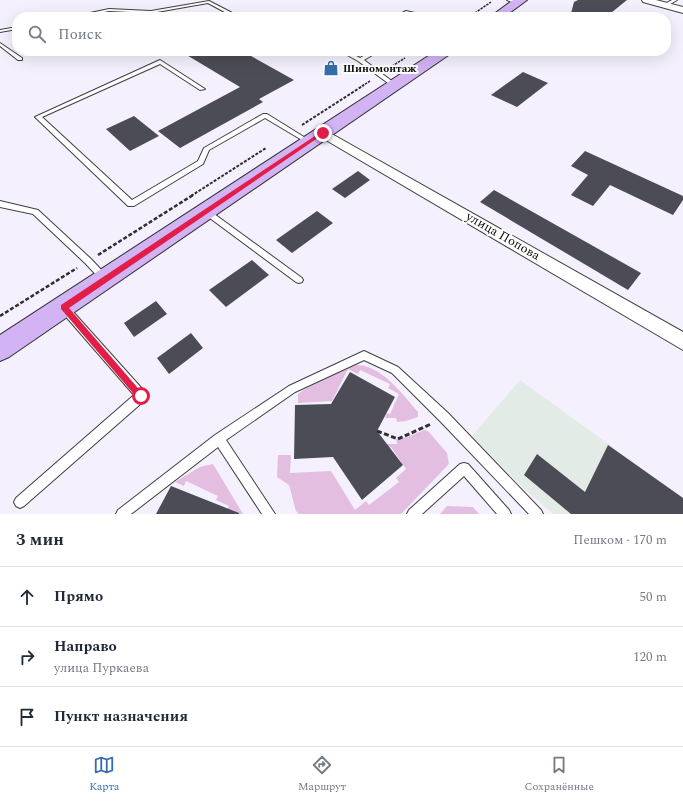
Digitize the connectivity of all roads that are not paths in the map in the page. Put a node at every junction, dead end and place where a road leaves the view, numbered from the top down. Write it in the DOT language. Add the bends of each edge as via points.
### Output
graph roads {
  1 [pos="646,0"];
  2 [pos="675,0"];
  3 [pos="516,1"];
  4 [pos="665,5"];
  5 [pos="683,10"];
  6 [pos="99,12"];
  7 [pos="151,12"];
  8 [pos="151,12"];
  9 [pos="228,12"];
  10 [pos="502,12"];
  11 [pos="12,29"];
  12 [pos="0,31"];
  13 [pos="0,44"];
  14 [pos="12,53"];
  15 [pos="16,56"];
  16 [pos="352,56"];
  17 [pos="367,56"];
  18 [pos="435,56"];
  19 [pos="20,59"];
  20 [pos="360,60"];
  21 [pos="387,79"];
  22 [pos="202,89"];
  23 [pos="316,137"];
  24 [pos="0,204"];
  25 [pos="206,211"];
  26 [pos="105,280"];
  27 [pos="299,280"];
  28 [pos="64,307"];
  29 [pos="683,342"];
  30 [pos="0,349"];
  31 [pos="219,439"];
  32 [pos="20,502"];
  33 [pos="122,514"];
  34 [pos="269,514"];
  35 [pos="413,514"];
  36 [pos="505,514"];
  37 [pos="537,514"];
  1 -- 4 [label="street"];
  2 -- 4 [label="lane"];
  3 -- 10 [label="main road"];
  4 -- 5 [label="street"];
  6 -- 8 [label="lane" via="109,10"];
  7 -- 9 [label="lane" via="208,2"];
  11 -- 12 [label="lane"];
  13 -- 14 [label="lane"];
  15 -- 19 [label="lane"];
  16 -- 20 [label="lane"];
  17 -- 20 [label="lane"];
  18 -- 21 [label="main road"];
  20 -- 21 [label="lane"];
  21 -- 23 [label="main road"];
  22 -- 23 [label="lane" via="160,62 38,117 131,204 201,162 206,149 265,116 292,132"];
  23 -- 25 [label="main road"];
  23 -- 29 [label="street, улица Попова"];
  24 -- 26 [label="lane" via="35,212"];
  25 -- 26 [label="main road"];
  25 -- 27 [label="lane"];
  26 -- 28 [label="main road"];
  28 -- 30 [label="main road"];
  28 -- 32 [label="lane" via="141,396"];
  31 -- 33 [label="lane"];
  31 -- 34 [label="lane"];
  31 -- 37 [label="lane" via="292,389 364,355 395,370"];
  35 -- 36 [label="lane" via="464,468"];
}
